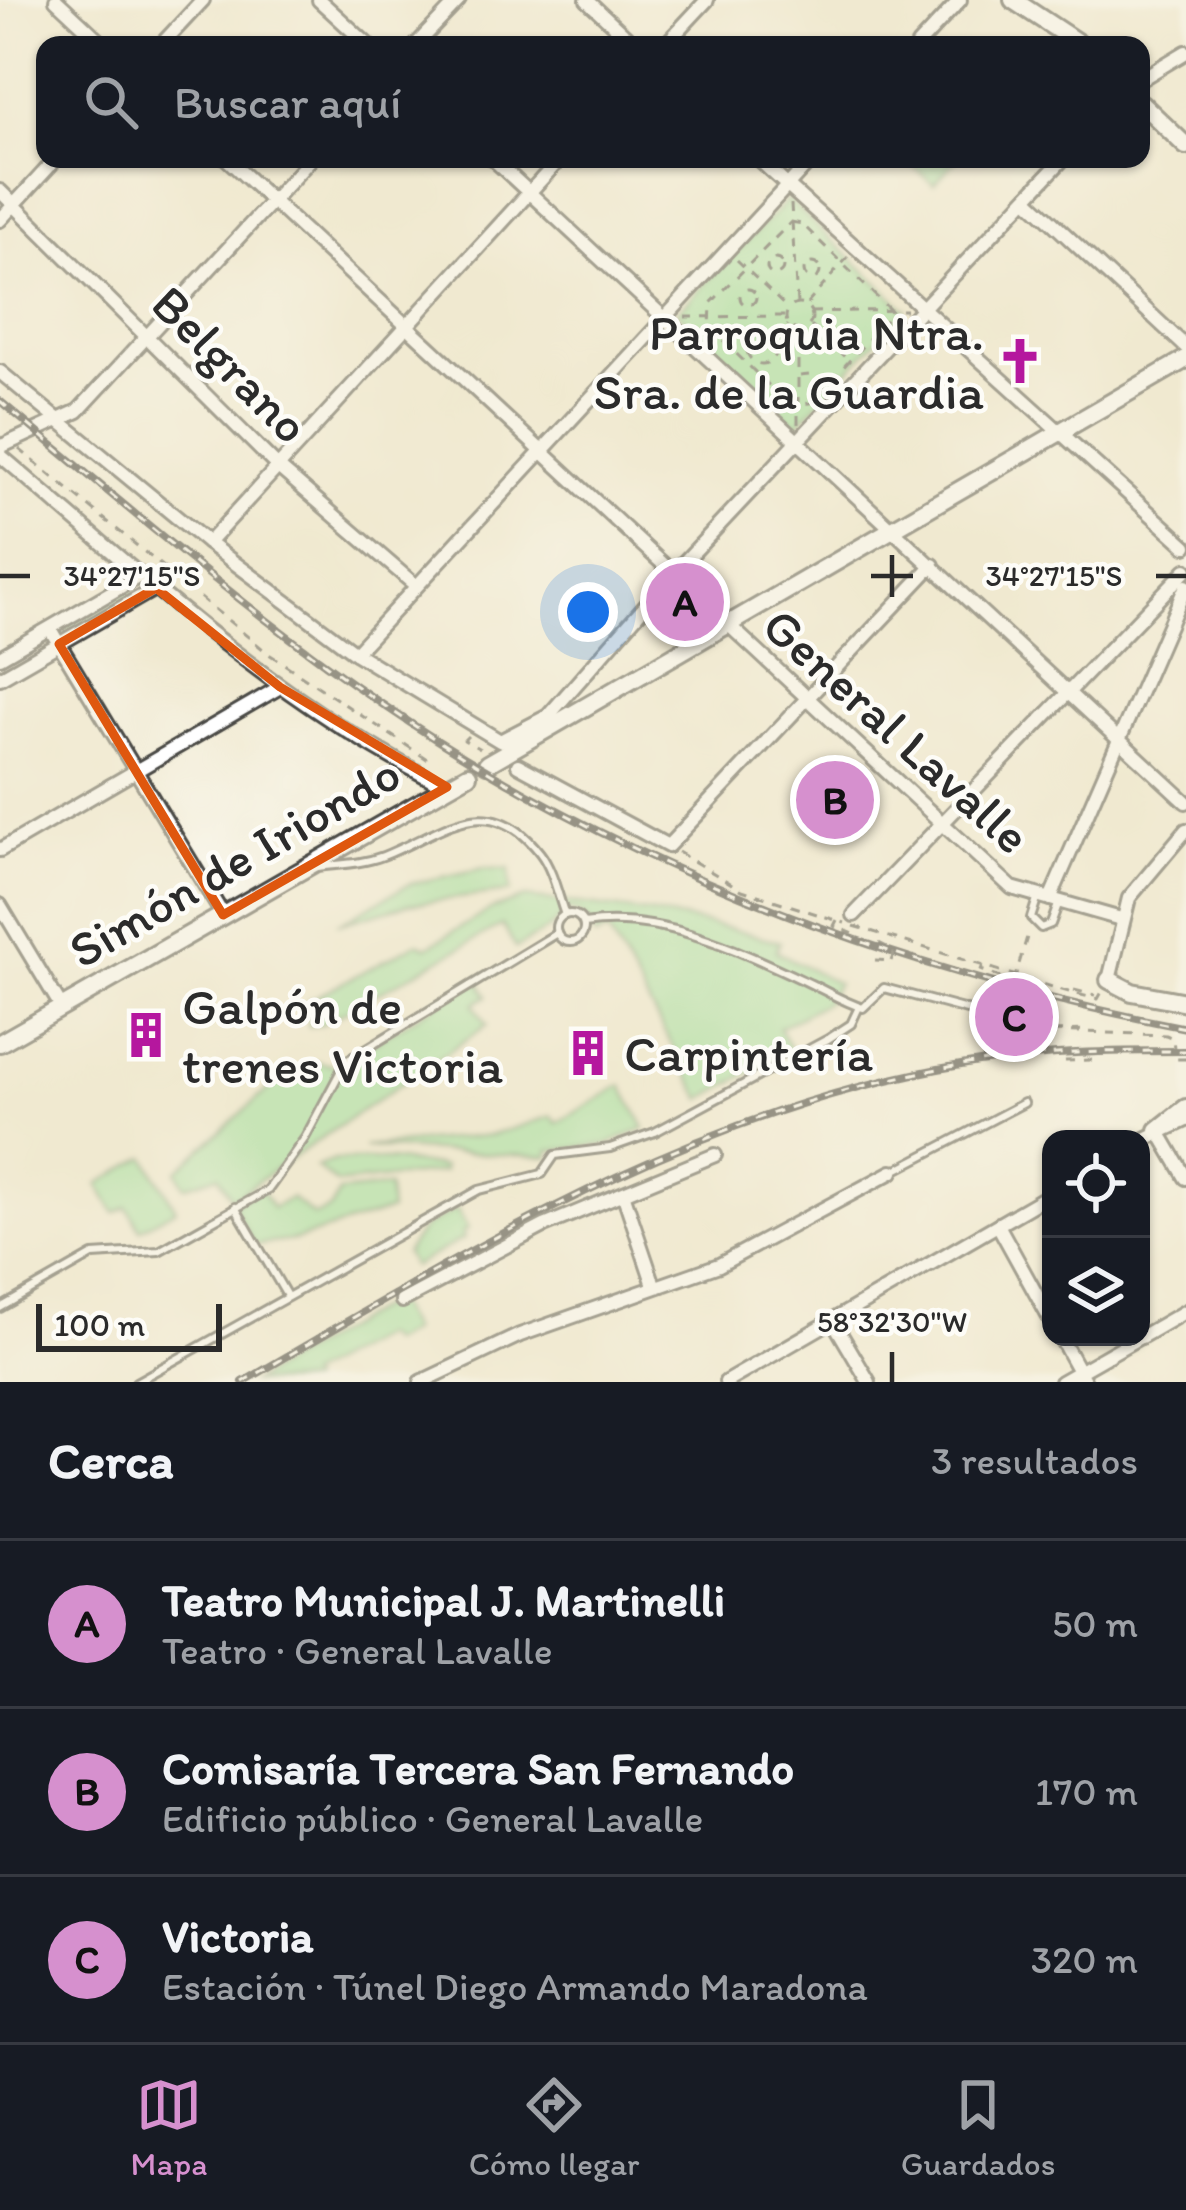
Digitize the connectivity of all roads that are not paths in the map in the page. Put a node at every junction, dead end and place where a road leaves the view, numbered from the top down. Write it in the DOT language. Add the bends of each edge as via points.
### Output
graph roads {
  1 [pos="56,0"];
  2 [pos="203,0"];
  3 [pos="319,0"];
  4 [pos="459,0"];
  5 [pos="587,0"];
  6 [pos="707,0"];
  7 [pos="960,0"];
  8 [pos="1013,0"];
  9 [pos="94,36"];
  10 [pos="169,36"];
  11 [pos="358,36"];
  12 [pos="425,36"];
  13 [pos="625,36"];
  14 [pos="673,36"];
  15 [pos="926,36"];
  16 [pos="1067,36"];
  17 [pos="1186,52"];
  18 [pos="1150,74"];
  19 [pos="1150,112"];
  20 [pos="1186,146"];
  21 [pos="48,168"];
  22 [pos="236,168"];
  23 [pos="303,168"];
  24 [pos="503,168"];
  25 [pos="552,168"];
  26 [pos="768,168"];
  27 [pos="805,168"];
  28 [pos="1055,168"];
  29 [pos="789,188"];
  30 [pos="0,191"];
  31 [pos="530,192"];
  32 [pos="1027,199"];
  33 [pos="272,202"];
  34 [pos="14,205"];
  35 [pos="0,220"];
  36 [pos="921,310"];
  37 [pos="664,317"];
  38 [pos="407,325"];
  39 [pos="148,338"];
  40 [pos="1186,347"];
  41 [pos="1186,358"];
  42 [pos="0,372"];
  43 [pos="59,422"];
  44 [pos="1060,431"];
  45 [pos="797,442"];
  46 [pos="4,448"];
  47 [pos="540,451"];
  48 [pos="278,466"];
  49 [pos="893,528"];
  50 [pos="208,543"];
  51 [pos="1186,546"];
  52 [pos="933,565"];
  53 [pos="1186,569"];
  54 [pos="141,575"];
  55 [pos="672,575"];
  56 [pos="415,585"];
  57 [pos="1186,586"];
  58 [pos="156,588"];
  59 [pos="725,626"];
  60 [pos="50,628"];
  61 [pos="59,644"];
  62 [pos="355,653"];
  63 [pos="0,657"];
  64 [pos="0,679"];
  65 [pos="280,687"];
  66 [pos="1068,689"];
  67 [pos="804,700"];
  68 [pos="551,720"];
  69 [pos="1122,739"];
  70 [pos="489,753"];
  71 [pos="518,765"];
  72 [pos="135,773"];
  73 [pos="468,775"];
  74 [pos="447,787"];
  75 [pos="1186,802"];
  76 [pos="940,824"];
  77 [pos="1186,830"];
  78 [pos="0,850"];
  79 [pos="302,869"];
  80 [pos="1049,899"];
  81 [pos="0,905"];
  82 [pos="565,914"];
  83 [pos="223,915"];
  84 [pos="1120,920"];
  85 [pos="854,921"];
  86 [pos="584,924"];
  87 [pos="557,933"];
  88 [pos="1109,980"];
  89 [pos="1186,1000"];
  90 [pos="62,1007"];
  91 [pos="859,1007"];
  92 [pos="1008,1022"];
  93 [pos="0,1043"];
  94 [pos="1024,1102"];
  95 [pos="1186,1108"];
  96 [pos="1186,1120"];
  97 [pos="1158,1130"];
  98 [pos="1150,1136"];
  99 [pos="715,1155"];
  100 [pos="892,1172"];
  101 [pos="1186,1178"];
  102 [pos="624,1196"];
  103 [pos="1042,1199"];
  104 [pos="235,1207"];
  105 [pos="998,1225"];
  106 [pos="654,1285"];
  107 [pos="287,1296"];
  108 [pos="402,1300"];
  109 [pos="1042,1305"];
  110 [pos="0,1308"];
  111 [pos="1186,1311"];
  112 [pos="832,1321"];
  113 [pos="1150,1332"];
  114 [pos="1065,1346"];
  115 [pos="1128,1346"];
  116 [pos="1082,1377"];
  117 [pos="136,1382"];
  118 [pos="421,1382"];
  119 [pos="726,1382"];
  120 [pos="869,1382"];
  121 [pos="1061,1382"];
  1 -- 9 [label="street"];
  2 -- 10 [label="street"];
  3 -- 11 [label="street"];
  4 -- 12 [label="street"];
  5 -- 13 [label="street"];
  6 -- 14 [label="street"];
  7 -- 15 [label="street"];
  8 -- 16 [label="street"];
  17 -- 18 [label="street"];
  19 -- 20 [label="street"];
  21 -- 34 [label="street"];
  22 -- 33 [label="street, General Lavalle"];
  23 -- 33 [label="street"];
  24 -- 31 [label="street"];
  25 -- 31 [label="street"];
  26 -- 29 [label="street"];
  27 -- 29 [label="street"];
  28 -- 32 [label="street"];
  29 -- 36 [label="street"];
  29 -- 37 [label="street"];
  30 -- 34 [label="street, Belgrano"];
  31 -- 37 [label="street"];
  31 -- 38 [label="street"];
  32 -- 36 [label="street"];
  32 -- 40 [label="street"];
  33 -- 38 [label="street, General Lavalle"];
  33 -- 39 [label="street"];
  34 -- 35 [label="street"];
  34 -- 39 [label="street, Belgrano"];
  36 -- 44 [label="street"];
  36 -- 45 [label="street"];
  37 -- 45 [label="street"];
  37 -- 47 [label="street"];
  38 -- 47 [label="street, General Lavalle"];
  38 -- 48 [label="street"];
  39 -- 43 [label="street"];
  39 -- 48 [label="street, Belgrano"];
  41 -- 44 [label="street"];
  42 -- 43 [label="street"];
  43 -- 46 [label="street"];
  43 -- 50 [label="street"];
  44 -- 49 [label="street"];
  44 -- 51 [label="street"];
  45 -- 49 [label="street"];
  45 -- 55 [label="street"];
  46 -- 54 [label="street"];
  47 -- 55 [label="street, General Lavalle"];
  47 -- 56 [label="street"];
  48 -- 50 [label="street"];
  48 -- 56 [label="street, Belgrano"];
  49 -- 52 [label="street"];
  49 -- 59 [label="street"];
  50 -- 62 [label="street"];
  52 -- 66 [label="street"];
  52 -- 67 [label="street"];
  53 -- 66 [label="street"];
  54 -- 58 [label="street"];
  54 -- 60 [label="street"];
  55 -- 59 [label="street, General Lavalle"];
  55 -- 68 [label="street"];
  56 -- 62 [label="street"];
  57 -- 69 [label="street"];
  58 -- 61 [label="street"];
  58 -- 65 [label="street"];
  59 -- 67 [label="street, General Lavalle"];
  59 -- 68 [label="street"];
  60 -- 61 [label="street"];
  60 -- 63 [label="street"];
  61 -- 64 [label="street"];
  61 -- 72 [label="street"];
  62 -- 70 [label="street"];
  65 -- 72 [label="street"];
  65 -- 74 [label="street"];
  66 -- 69 [label="street"];
  66 -- 76 [label="street"];
  67 -- 71 [label="street" via="668,846"];
  67 -- 76 [label="street, General Lavalle"];
  68 -- 70 [label="street"];
  69 -- 75 [label="street"];
  69 -- 80 [label="street"];
  72 -- 78 [label="street"];
  72 -- 83 [label="street"];
  73 -- 74 [label="street, Simón de Iriondo"];
  74 -- 79 [label="street, Simón de Iriondo"];
  76 -- 80 [label="street, General Lavalle" via="1012,888"];
  76 -- 85 [label="street"];
  77 -- 84 [label="street"];
  79 -- 82 [label="lane" via="380,857 489,816 539,852"];
  79 -- 83 [label="street, Simón de Iriondo"];
  80 -- 80 [label="lane" via="1031,915 1038,927 1051,924"];
  80 -- 84 [label="street, General Lavalle"];
  81 -- 90 [label="street"];
  82 -- 86 [label="lane"];
  82 -- 87 [label="lane"];
  83 -- 90 [label="street, Simón de Iriondo"];
  84 -- 88 [label="street"];
  86 -- 87 [label="lane" via="577,940"];
  86 -- 91 [label="lane" via="620,921 691,936"];
  87 -- 104 [label="lane" via="346,1061 276,1182"];
  88 -- 89 [label="street"];
  90 -- 93 [label="street, Simón de Iriondo"];
  91 -- 92 [label="lane" via="887,989"];
  91 -- 107 [label="lane" via="828,1039 655,1132 555,1155 542,1174 479,1190"];
  94 -- 100 [label="lane"];
  95 -- 97 [label="street"];
  96 -- 97 [label="street"];
  97 -- 98 [label="street"];
  97 -- 101 [label="street"];
  99 -- 102 [label="street"];
  100 -- 106 [label="street" via="719,1264"];
  102 -- 106 [label="street"];
  102 -- 108 [label="street" via="544,1226"];
  103 -- 105 [label="street"];
  104 -- 107 [label="lane"];
  104 -- 110 [label="lane" via="159,1251 93,1255"];
  105 -- 109 [label="street"];
  105 -- 112 [label="street"];
  106 -- 118 [label="street"];
  107 -- 117 [label="lane"];
  111 -- 113 [label="street"];
  112 -- 119 [label="street"];
  112 -- 120 [label="street"];
  114 -- 116 [label="street"];
  115 -- 116 [label="street"];
  116 -- 121 [label="street"];
}
